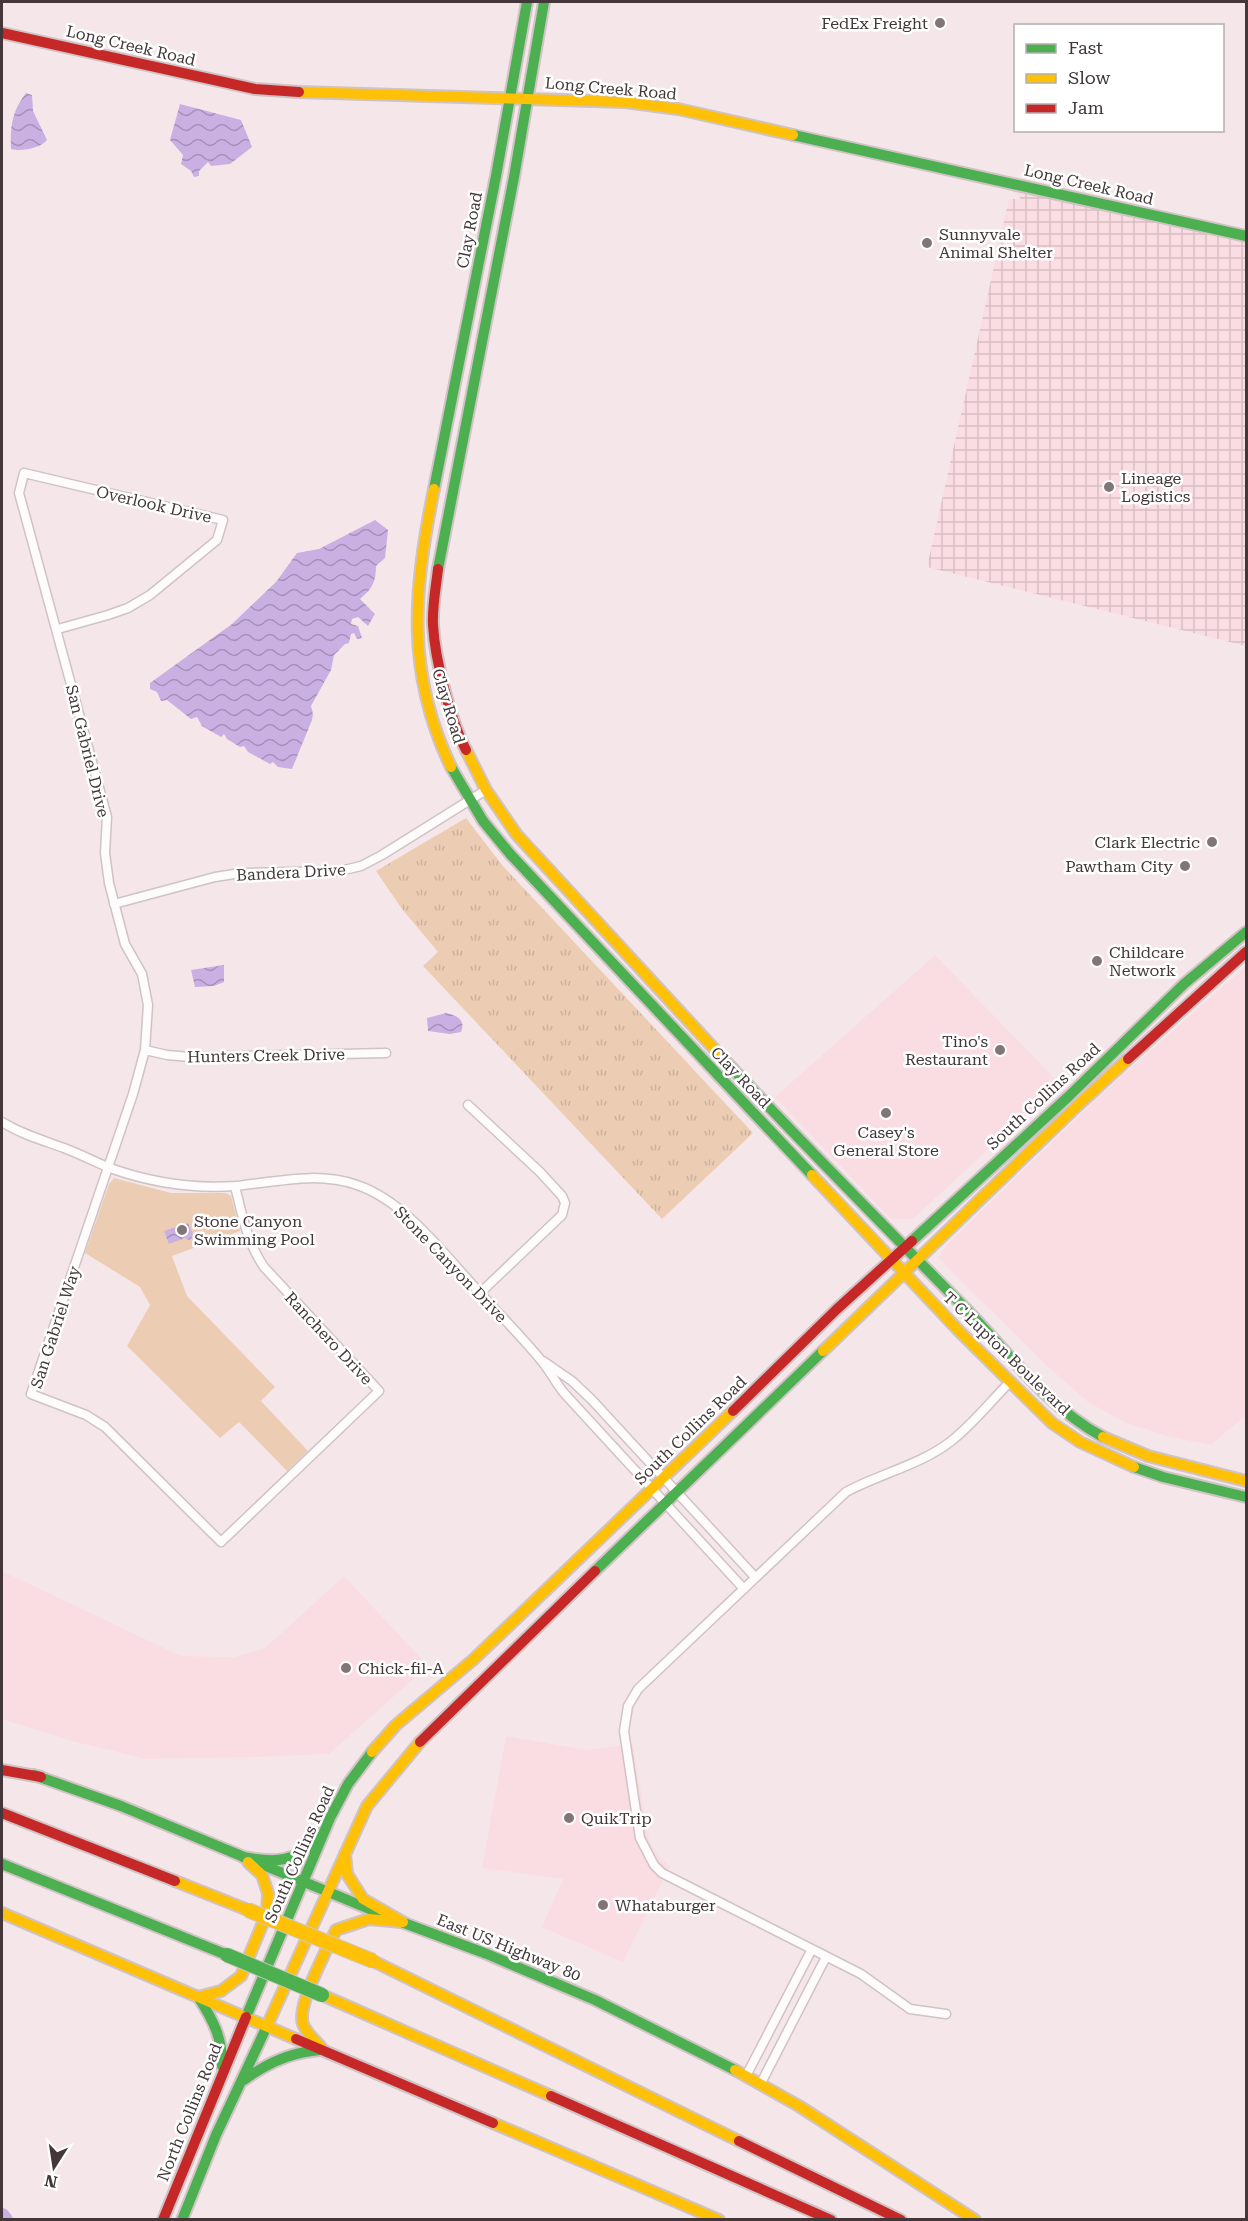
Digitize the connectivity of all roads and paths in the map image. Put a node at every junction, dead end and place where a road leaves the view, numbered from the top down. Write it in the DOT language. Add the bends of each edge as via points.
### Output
graph roads {
  1 [pos="527,2"];
  2 [pos="544,2"];
  3 [pos="2,33"];
  4 [pos="510,97"];
  5 [pos="526,98"];
  6 [pos="1246,236"];
  7 [pos="24,473"];
  8 [pos="58,629"];
  9 [pos="486,790"];
  10 [pos="470,801"];
  11 [pos="114,904"];
  12 [pos="1246,932"];
  13 [pos="1246,952"];
  14 [pos="145,1050"];
  15 [pos="386,1053"];
  16 [pos="1073,1101"];
  17 [pos="468,1105"];
  18 [pos="1062,1112"];
  19 [pos="2,1122"];
  20 [pos="109,1167"];
  21 [pos="235,1185"];
  22 [pos="905,1248"];
  23 [pos="892,1260"];
  24 [pos="917,1261"];
  25 [pos="904,1274"];
  26 [pos="480,1293"];
  27 [pos="542,1361"];
  28 [pos="1022,1372"];
  29 [pos="1009,1383"];
  30 [pos="609,1419"];
  31 [pos="597,1430"];
  32 [pos="1189,1467"];
  33 [pos="665,1478"];
  34 [pos="1246,1481"];
  35 [pos="1186,1482"];
  36 [pos="653,1489"];
  37 [pos="677,1492"];
  38 [pos="1246,1497"];
  39 [pos="666,1503"];
  40 [pos="221,1542"];
  41 [pos="755,1577"];
  42 [pos="744,1589"];
  43 [pos="474,1659"];
  44 [pos="488,1675"];
  45 [pos="2,1765"];
  46 [pos="2,1770"];
  47 [pos="41,1777"];
  48 [pos="2,1813"];
  49 [pos="330,1818"];
  50 [pos="345,1853"];
  51 [pos="243,1857"];
  52 [pos="2,1864"];
  53 [pos="303,1883"];
  54 [pos="327,1893"];
  55 [pos="2,1913"];
  56 [pos="403,1922"];
  57 [pos="812,1949"];
  58 [pos="826,1957"];
  59 [pos="198,1997"];
  60 [pos="946,2014"];
  61 [pos="246,2017"];
  62 [pos="267,2026"];
  63 [pos="323,2050"];
  64 [pos="746,2076"];
  65 [pos="221,2079"];
  66 [pos="242,2083"];
  67 [pos="760,2085"];
  68 [pos="163,2220"];
  69 [pos="182,2220"];
  70 [pos="719,2220"];
  71 [pos="831,2220"];
  72 [pos="902,2220"];
  73 [pos="975,2220"];
  1 -- 4 [label="main road, Clay Road"];
  2 -- 5 [label="main road, Clay Road"];
  3 -- 4 [label="main road, Long Creek Road" via="255,89"];
  4 -- 5 [label="main road, Long Creek Road"];
  4 -- 10 [label="main road, Clay Road" via="423,543 417,597 418,657 431,714 450,764"];
  5 -- 6 [label="main road, Long Creek Road" via="628,102 678,109"];
  5 -- 9 [label="main road, Clay Road" via="439,560 434,624 443,684 460,739"];
  7 -- 8 [label="street, San Gabriel Drive" via="19,493"];
  7 -- 8 [label="street, Overlook Drive" via="223,520 217,540 150,594 128,608"];
  8 -- 11 [label="street, San Gabriel Drive" via="107,817 105,853"];
  9 -- 10 [label="street, Bandera Drive"];
  9 -- 22 [label="main road, Clay Road" via="517,835"];
  10 -- 11 [label="street, Bandera Drive" via="361,866 340,871 241,873"];
  10 -- 23 [label="main road, Clay Road" via="511,855"];
  11 -- 14 [label="street, San Gabriel Drive" via="125,944 142,974 148,1005"];
  12 -- 16 [label="main road, South Collins Road" via="1184,984"];
  13 -- 16 [label="main road, South Collins Road"];
  14 -- 15 [label="street, Hunters Creek Drive" via="190,1057"];
  14 -- 20 [label="street, San Gabriel Drive"];
  16 -- 18 [label="main road, South Collins Road"];
  17 -- 26 [label="street" via="540,1172 566,1203 562,1215"];
  18 -- 22 [label="main road, South Collins Road"];
  18 -- 24 [label="main road, South Collins Road"];
  19 -- 20 [label="street, Stone Canyon Drive" via="19,1133"];
  20 -- 21 [label="street, Stone Canyon Drive" via="173,1185"];
  20 -- 40 [label="street, San Gabriel Way" via="31,1394 86,1415 105,1427"];
  21 -- 26 [label="street, Stone Canyon Drive" via="292,1178 321,1178 358,1185 404,1213"];
  21 -- 40 [label="street, Ranchero Drive" via="245,1231 264,1267 379,1391"];
  22 -- 23 [label="main road, South Collins Road"];
  22 -- 24 [label="main road, T C Lupton Boulevard"];
  23 -- 25 [label="main road, T C Lupton Boulevard"];
  23 -- 33 [label="main road, South Collins Road"];
  24 -- 25 [label="main road, South Collins Road"];
  24 -- 28 [label="main road, T C Lupton Boulevard" via="976,1319"];
  25 -- 29 [label="main road, T C Lupton Boulevard"];
  25 -- 37 [label="main road, South Collins Road"];
  26 -- 27 [label="street, Stone Canyon Drive"];
  27 -- 30 [label="street, Stone Canyon Drive" via="572,1381"];
  27 -- 31 [label="street, Stone Canyon Drive"];
  28 -- 29 [label="main road"];
  28 -- 32 [label="main road, T C Lupton Boulevard" via="1060,1410 1099,1436 1140,1454"];
  29 -- 35 [label="main road, T C Lupton Boulevard" via="1052,1423 1088,1447 1141,1470"];
  29 -- 41 [label="street" via="950,1442 918,1461 846,1492"];
  30 -- 31 [label="street"];
  30 -- 33 [label="street, Stone Canyon Drive"];
  31 -- 36 [label="street, Stone Canyon Drive"];
  32 -- 34 [label="main road, T C Lupton Boulevard"];
  32 -- 35 [label="main road"];
  33 -- 36 [label="main road, South Collins Road"];
  33 -- 37 [label="street, Stone Canyon Drive"];
  35 -- 38 [label="main road, T C Lupton Boulevard"];
  36 -- 39 [label="street, Stone Canyon Drive"];
  36 -- 43 [label="main road, South Collins Road"];
  37 -- 39 [label="main road, South Collins Road"];
  37 -- 41 [label="street, Stone Canyon Drive"];
  39 -- 42 [label="street, Stone Canyon Drive"];
  39 -- 44 [label="main road, South Collins Road"];
  41 -- 42 [label="street"];
  42 -- 57 [label="street" via="638,1689 628,1706 624,1731 640,1838 662,1873"];
  43 -- 44 [label="main road"];
  43 -- 49 [label="main road, South Collins Road" via="396,1725 348,1784"];
  44 -- 50 [label="main road, South Collins Road" via="407,1756 367,1806"];
  45 -- 47 [label="main road, East US Highway 80"];
  46 -- 47 [label="main road"];
  47 -- 51 [label="main road, East US Highway 80"];
  48 -- 72 [label="main road, bridge" via="374,1961"];
  49 -- 51 [label="main road" via="312,1846 290,1860 266,1862"];
  49 -- 53 [label="main road, South Collins Road"];
  50 -- 54 [label="main road, South Collins Road"];
  50 -- 56 [label="main road" via="347,1874 363,1899"];
  51 -- 53 [label="main road, East US Highway 80"];
  51 -- 59 [label="main road" via="262,1875 268,1893 267,1913 241,1976 222,1991"];
  52 -- 71 [label="main road, bridge" via="322,1995"];
  53 -- 54 [label="main road, East US Highway 80"];
  53 -- 61 [label="main road, South Collins Road"];
  54 -- 56 [label="main road, East US Highway 80"];
  54 -- 62 [label="main road, South Collins Road"];
  55 -- 59 [label="main road"];
  56 -- 63 [label="main road" via="369,1919 336,1930 303,2003 302,2020"];
  56 -- 64 [label="main road, East US Highway 80" via="595,2000"];
  57 -- 58 [label="street"];
  57 -- 64 [label="street"];
  58 -- 60 [label="street" via="861,1974 910,2009"];
  58 -- 67 [label="street"];
  59 -- 61 [label="main road"];
  59 -- 65 [label="main road" via="221,2039"];
  61 -- 62 [label="main road"];
  61 -- 65 [label="main road, North Collins Road"];
  62 -- 63 [label="main road"];
  62 -- 66 [label="main road, North Collins Road"];
  63 -- 66 [label="main road" via="279,2057"];
  63 -- 70 [label="main road"];
  64 -- 67 [label="main road, East US Highway 80"];
  65 -- 68 [label="main road, North Collins Road"];
  66 -- 69 [label="main road, North Collins Road"];
  67 -- 73 [label="main road, East US Highway 80"];
}
